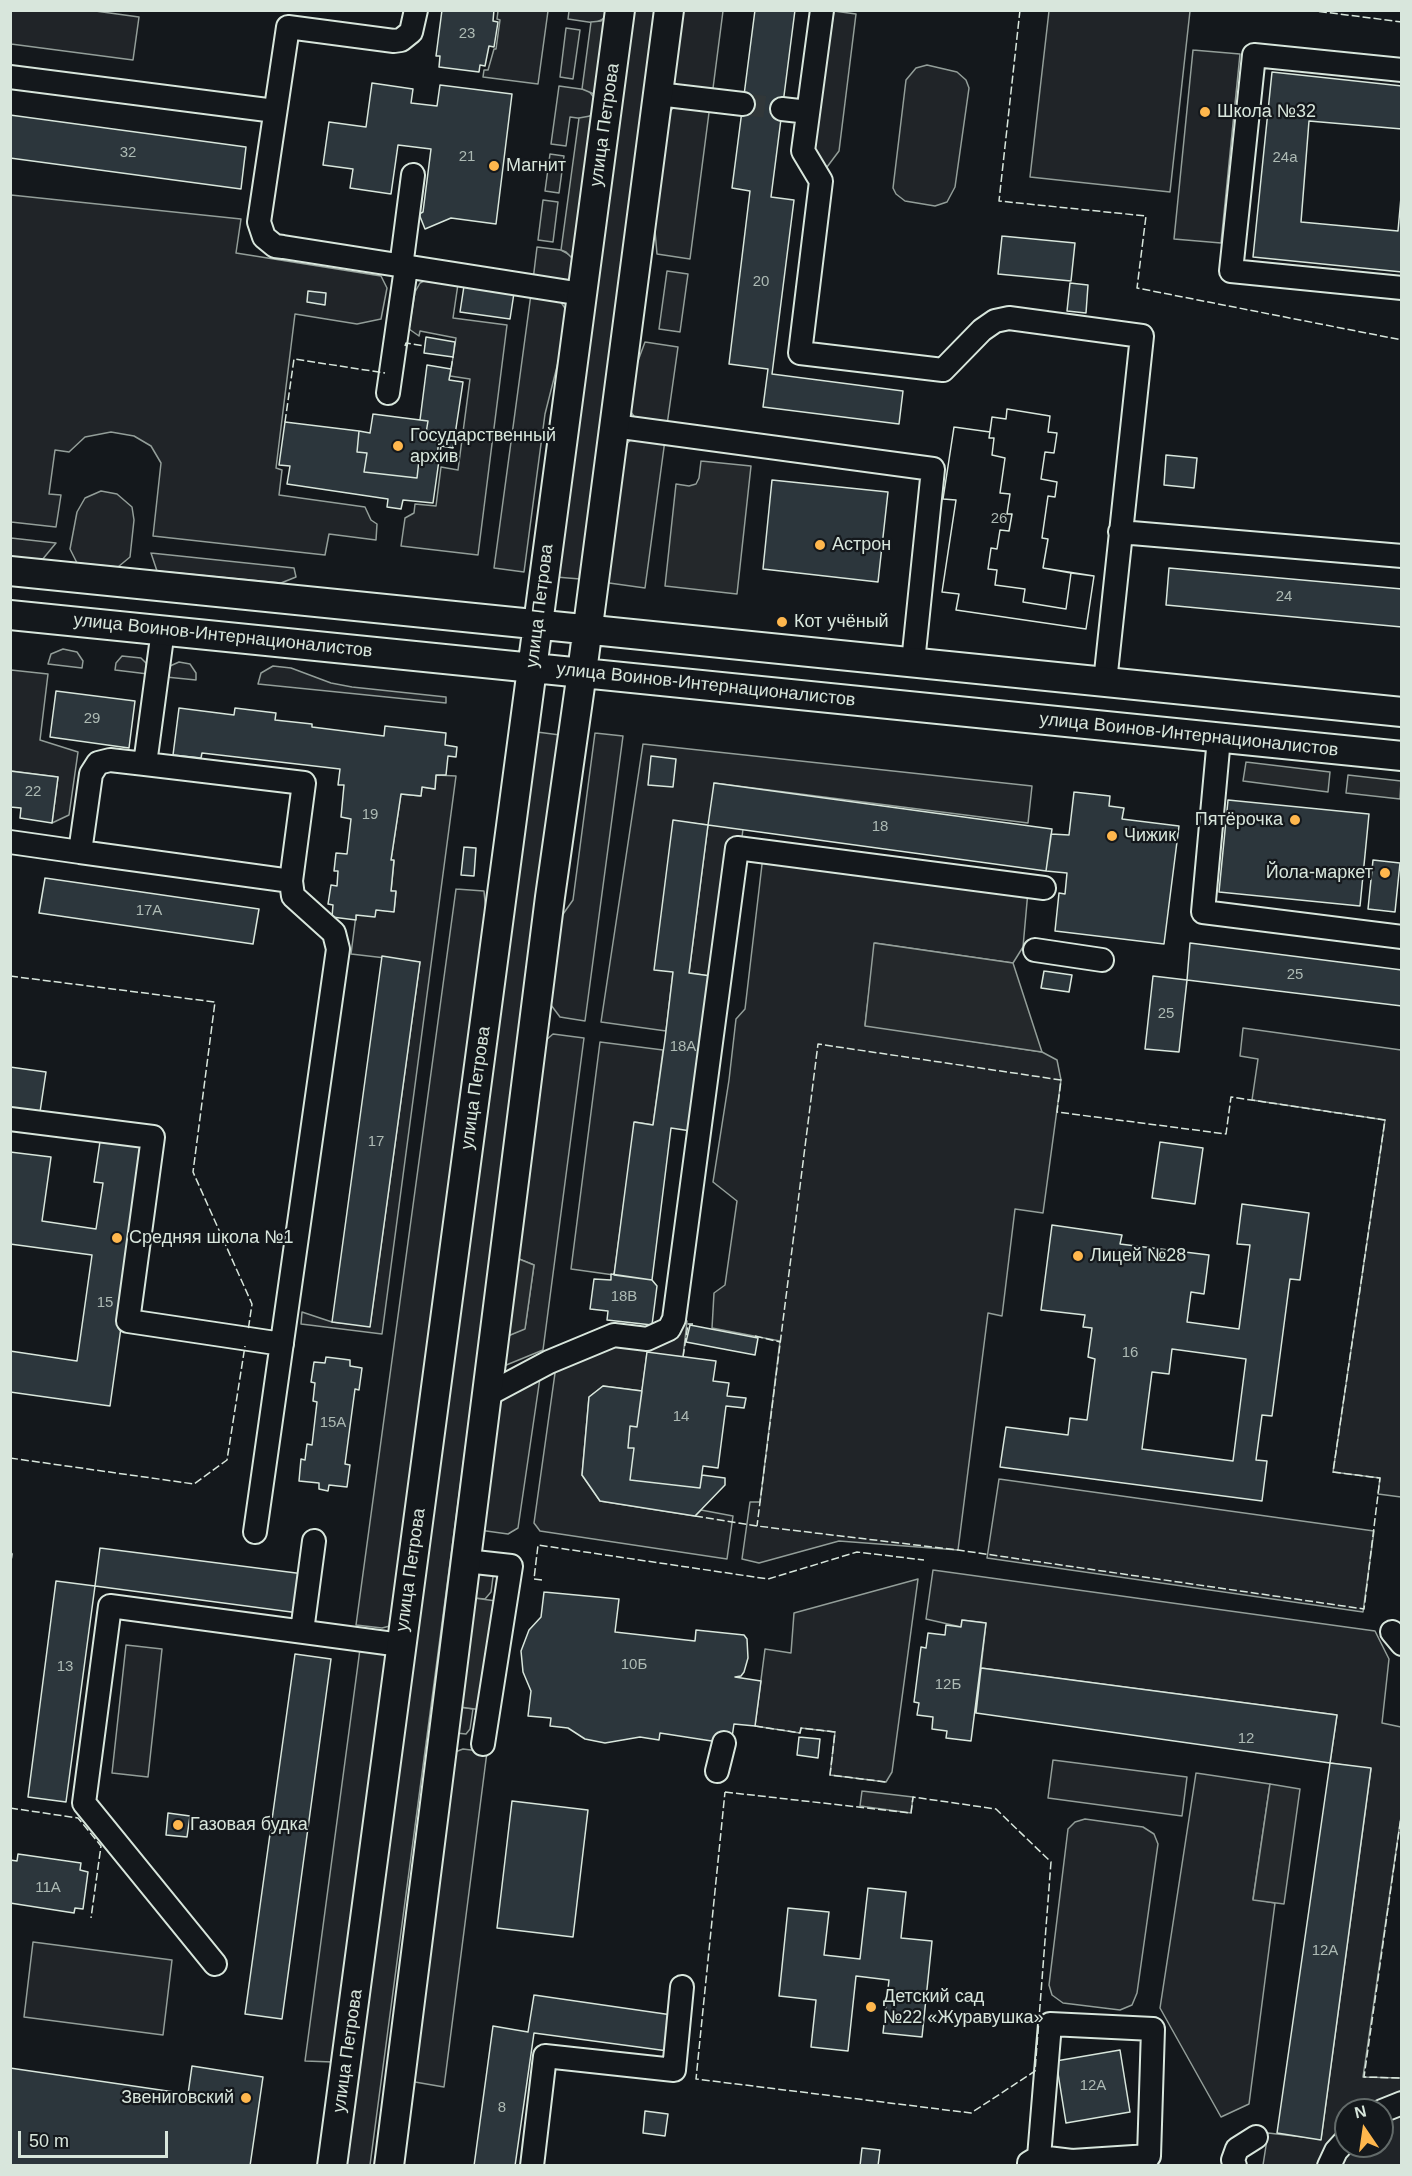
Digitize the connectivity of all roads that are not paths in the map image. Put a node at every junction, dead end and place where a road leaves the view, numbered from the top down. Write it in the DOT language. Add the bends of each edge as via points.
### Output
graph roads {
  1 [pos="416,10"];
  2 [pos="620,10"];
  3 [pos="669,10"];
  4 [pos="822,10"];
  5 [pos="289,19"];
  6 [pos="1401,70"];
  7 [pos="10,77"];
  8 [pos="658,94"];
  9 [pos="743,104"];
  10 [pos="782,109"];
  11 [pos="275,111"];
  12 [pos="808,112"];
  13 [pos="413,175"];
  14 [pos="404,267"];
  15 [pos="1401,288"];
  16 [pos="582,294"];
  17 [pos="388,393"];
  18 [pos="614,426"];
  19 [pos="1120,532"];
  20 [pos="1401,556"];
  21 [pos="10,571"];
  22 [pos="10,615"];
  23 [pos="538,624"];
  24 [pos="587,628"];
  25 [pos="163,630"];
  26 [pos="913,662"];
  27 [pos="532,668"];
  28 [pos="582,672"];
  29 [pos="1105,682"];
  30 [pos="1401,712"];
  31 [pos="1219,738"];
  32 [pos="1401,756"];
  33 [pos="145,764"];
  34 [pos="10,842"];
  35 [pos="80,852"];
  36 [pos="291,881"];
  37 [pos="1044,888"];
  38 [pos="1401,938"];
  39 [pos="1035,950"];
  40 [pos="1102,960"];
  41 [pos="10,1119"];
  42 [pos="282,1344"];
  43 [pos="487,1395"];
  44 [pos="255,1532"];
  45 [pos="314,1541"];
  46 [pos="466,1561"];
  47 [pos="302,1631"];
  48 [pos="401,1645"];
  49 [pos="724,1743"];
  50 [pos="483,1744"];
  51 [pos="717,1771"];
  52 [pos="215,1964"];
  53 [pos="682,1987"];
  54 [pos="1256,2137"];
  55 [pos="1034,2161"];
  56 [pos="332,2166"];
  57 [pos="389,2166"];
  58 [pos="532,2166"];
  59 [pos="1235,2166"];
  1 -- 5 [label="lane" via="411,32 394,41"];
  2 -- 16 [label="main road, улица Петрова"];
  3 -- 8 [label="main road"];
  4 -- 12 [label="lane"];
  5 -- 11 [label="lane"];
  6 -- 15 [label="lane" via="1254,55 1231,271"];
  7 -- 11 [label="lane"];
  8 -- 9 [label="lane"];
  8 -- 18 [label="main road"];
  10 -- 12 [label="lane"];
  11 -- 14 [label="lane" via="259,222 264,237 283,247"];
  12 -- 19 [label="lane" via="803,151 821,181 800,353 943,370 982,330 1009,318 1142,336"];
  13 -- 14 [label="lane"];
  14 -- 16 [label="lane"];
  14 -- 17 [label="lane"];
  16 -- 23 [label="main road, улица Петрова"];
  18 -- 24 [label="main road"];
  18 -- 26 [label="lane" via="933,469"];
  19 -- 20 [label="lane"];
  19 -- 29 [label="lane"];
  21 -- 23 [label="main road"];
  22 -- 25 [label="main road, улица Воинов-Интернационалистов"];
  23 -- 24 [label="main road"];
  23 -- 27 [label="main road, улица Петрова"];
  24 -- 26 [label="main road"];
  24 -- 28 [label="main road"];
  25 -- 27 [label="main road, улица Воинов-Интернационалистов"];
  25 -- 33 [label="lane"];
  26 -- 29 [label="main road"];
  27 -- 28 [label="main road, улица Воинов-Интернационалистов"];
  27 -- 48 [label="main road, улица Петрова"];
  28 -- 31 [label="main road, улица Воинов-Интернационалистов"];
  28 -- 43 [label="main road"];
  29 -- 30 [label="main road"];
  31 -- 32 [label="main road, улица Воинов-Интернационалистов"];
  31 -- 38 [label="lane" via="1203,912"];
  33 -- 35 [label="lane" via="110,760 98,763 91,774"];
  33 -- 36 [label="lane" via="304,783"];
  34 -- 35 [label="lane"];
  35 -- 36 [label="lane"];
  36 -- 42 [label="lane" via="293,896 334,933 338,949"];
  37 -- 43 [label="lane" via="737,848 674,1319 669,1329 647,1339 614,1335 549,1362"];
  39 -- 40 [label="lane"];
  41 -- 42 [label="lane" via="153,1137 128,1321"];
  42 -- 44 [label="lane"];
  43 -- 46 [label="main road"];
  45 -- 47 [label="lane"];
  46 -- 50 [label="lane" via="511,1566"];
  46 -- 57 [label="main road"];
  47 -- 48 [label="lane"];
  47 -- 52 [label="lane" via="110,1606 84,1803"];
  48 -- 56 [label="main road, улица Петрова"];
  49 -- 51 [label="lane"];
  53 -- 58 [label="lane" via="674,2070 546,2056"];
  54 -- 59 [label="lane" via="1237,2149"];
  55 -- 55 [label="lane" via="1149,2156 1153,2029 1050,2024"];
}
